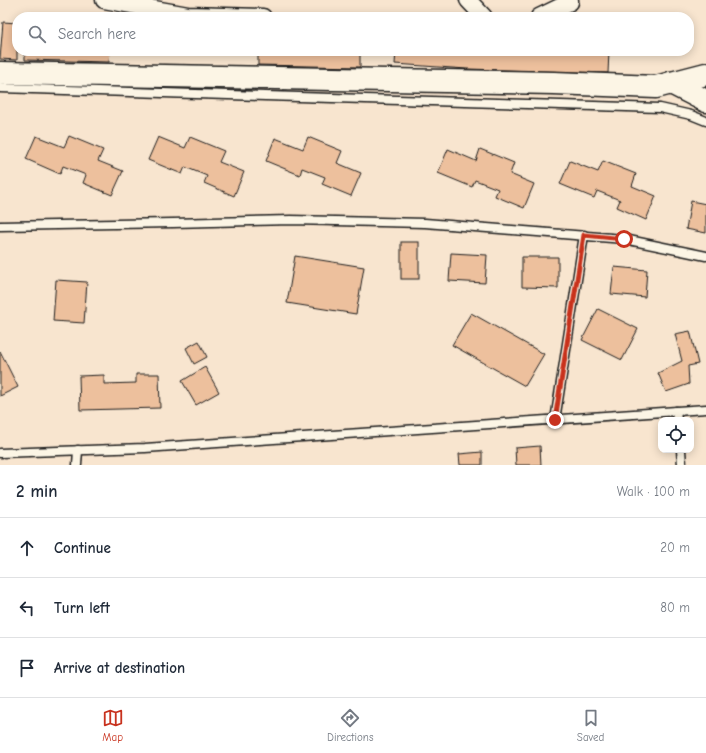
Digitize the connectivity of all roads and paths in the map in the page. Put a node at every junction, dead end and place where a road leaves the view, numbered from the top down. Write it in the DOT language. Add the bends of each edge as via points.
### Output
graph roads {
  1 [pos="104,0"];
  2 [pos="468,0"];
  3 [pos="570,0"];
  4 [pos="171,12"];
  5 [pos="479,12"];
  6 [pos="549,12"];
  7 [pos="0,73"];
  8 [pos="706,74"];
  9 [pos="671,83"];
  10 [pos="0,88"];
  11 [pos="706,101"];
  12 [pos="706,121"];
  13 [pos="0,226"];
  14 [pos="584,235"];
  15 [pos="706,256"];
  16 [pos="706,409"];
  17 [pos="676,411"];
  18 [pos="677,417"];
  19 [pos="555,420"];
  20 [pos="78,450"];
  21 [pos="0,453"];
  22 [pos="681,453"];
  23 [pos="78,465"];
  24 [pos="682,465"];
  1 -- 4 [label="street"];
  2 -- 5 [label="street"];
  3 -- 6 [label="street"];
  7 -- 9 [label="street" via="656,87"];
  8 -- 9 [label="street"];
  9 -- 11 [label="street"];
  10 -- 12 [label="lane" via="660,108"];
  13 -- 14 [label="lane" via="291,220 425,223"];
  14 -- 15 [label="lane" via="624,239"];
  14 -- 19 [label="lane"];
  16 -- 17 [label="lane"];
  17 -- 18 [label="lane"];
  17 -- 19 [label="lane"];
  19 -- 20 [label="lane" via="145,448"];
  20 -- 21 [label="lane"];
  20 -- 23 [label="lane"];
  22 -- 24 [label="lane"];
}
